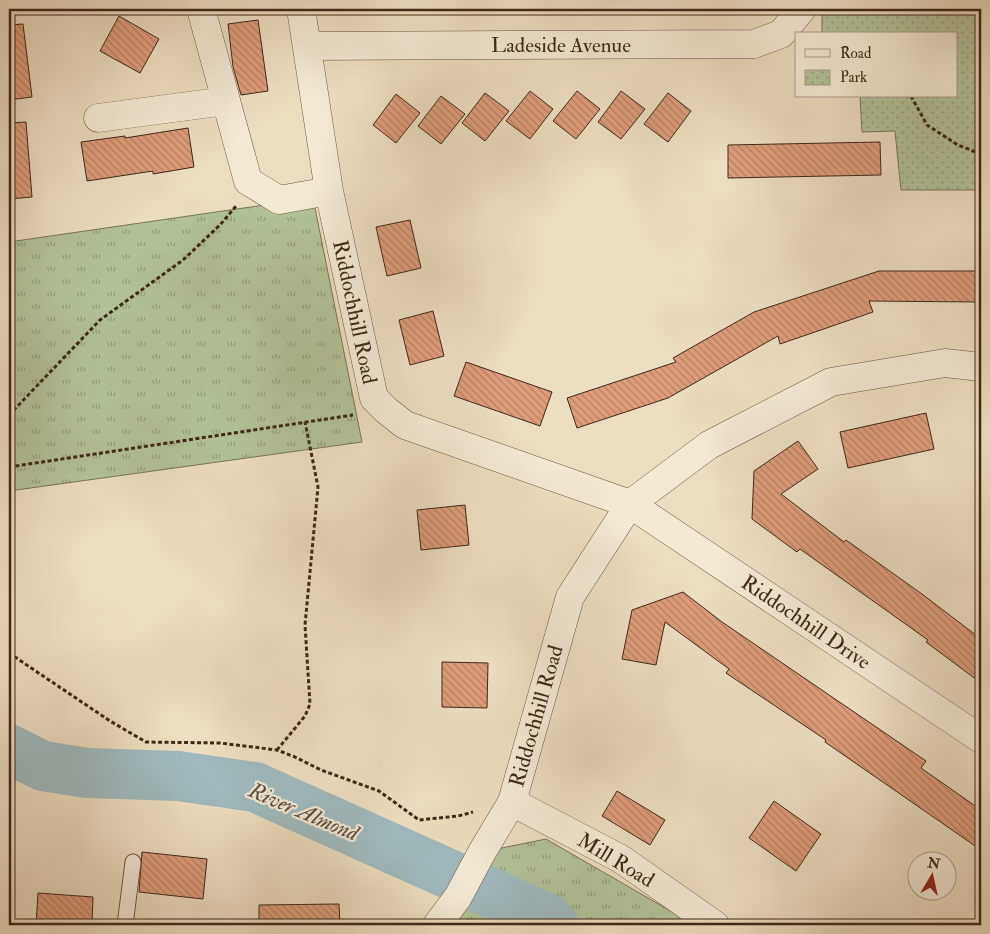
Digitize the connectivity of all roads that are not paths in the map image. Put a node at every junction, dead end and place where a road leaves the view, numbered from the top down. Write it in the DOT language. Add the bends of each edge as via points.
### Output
graph roads {
  1 [pos="201,9"];
  2 [pos="301,9"];
  3 [pos="802,9"];
  4 [pos="307,46"];
  5 [pos="226,101"];
  6 [pos="98,118"];
  7 [pos="329,191"];
  8 [pos="981,367"];
  9 [pos="630,504"];
  10 [pos="981,740"];
  11 [pos="512,802"];
  12 [pos="133,862"];
  13 [pos="125,925"];
  14 [pos="436,925"];
  15 [pos="715,925"];
  1 -- 5 [label="street"];
  2 -- 4 [label="street, Riddochhill Road"];
  3 -- 4 [label="street, Ladeside Avenue" via="781,34 754,44"];
  4 -- 7 [label="street, Riddochhill Road"];
  5 -- 6 [label="street"];
  5 -- 7 [label="street" via="248,181 279,200"];
  7 -- 9 [label="street, Riddochhill Road" via="374,398 405,425"];
  8 -- 9 [label="street, Riddochhill Road" via="945,363 831,382 709,445"];
  9 -- 10 [label="street, Riddochhill Drive"];
  9 -- 11 [label="street, Riddochhill Road" via="570,597"];
  11 -- 14 [label="street, Riddochhill Road" via="458,897"];
  11 -- 15 [label="street, Mill Road" via="621,859"];
  12 -- 13 [label="lane"];
}
